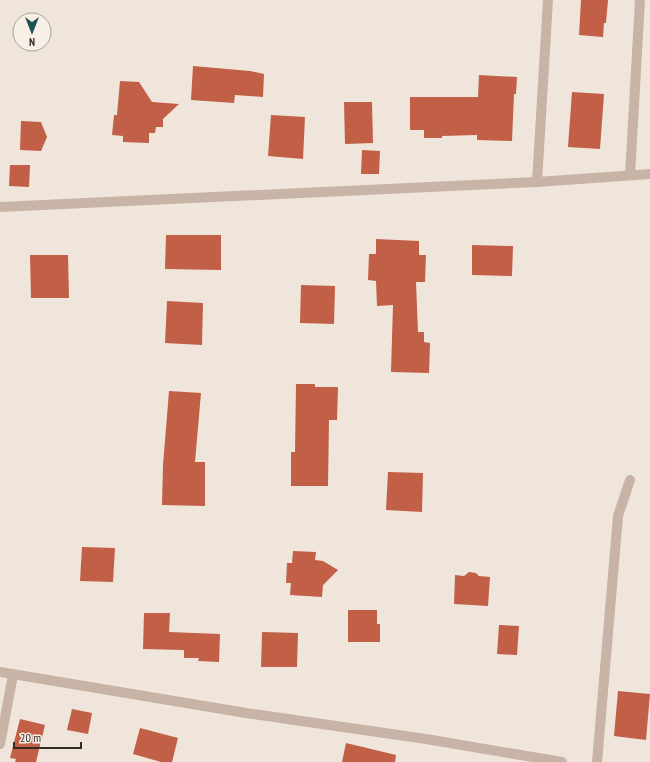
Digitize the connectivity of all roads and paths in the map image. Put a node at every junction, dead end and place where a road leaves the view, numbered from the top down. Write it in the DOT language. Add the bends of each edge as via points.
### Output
graph roads {
  1 [pos="548,0"];
  2 [pos="640,0"];
  3 [pos="650,174"];
  4 [pos="630,176"];
  5 [pos="537,182"];
  6 [pos="0,207"];
  7 [pos="630,480"];
  8 [pos="0,672"];
  9 [pos="13,675"];
  10 [pos="0,744"];
  11 [pos="562,762"];
  12 [pos="597,762"];
  1 -- 5 [label="street"];
  2 -- 4 [label="street"];
  3 -- 4 [label="street"];
  4 -- 5 [label="street"];
  5 -- 6 [label="street"];
  7 -- 12 [label="street" via="618,516"];
  8 -- 9 [label="street"];
  9 -- 10 [label="street"];
  9 -- 11 [label="street"];
}
